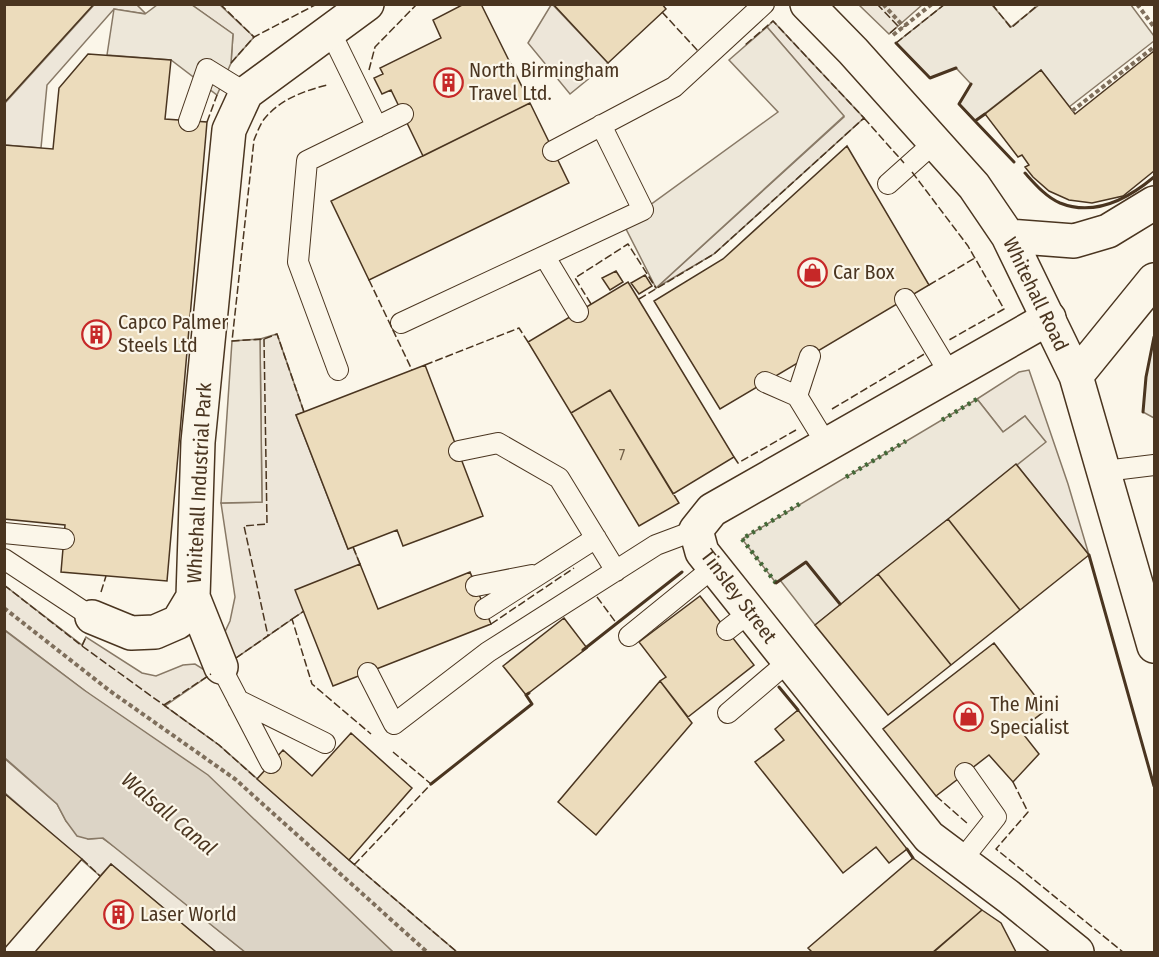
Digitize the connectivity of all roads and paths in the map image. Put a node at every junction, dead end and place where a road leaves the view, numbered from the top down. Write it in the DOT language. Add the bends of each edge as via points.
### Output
graph roads {
  1 [pos="764,4"];
  2 [pos="807,4"];
  3 [pos="883,4"];
  4 [pos="932,4"];
  5 [pos="1137,4"];
  6 [pos="360,6"];
  7 [pos="904,27"];
  8 [pos="1155,27"];
  9 [pos="330,31"];
  10 [pos="888,39"];
  11 [pos="1155,47"];
  12 [pos="246,93"];
  13 [pos="1072,111"];
  14 [pos="403,114"];
  15 [pos="189,121"];
  16 [pos="601,125"];
  17 [pos="376,127"];
  18 [pos="935,142"];
  19 [pos="553,151"];
  20 [pos="888,184"];
  21 [pos="1155,203"];
  22 [pos="1008,236"];
  23 [pos="545,256"];
  24 [pos="1155,280"];
  25 [pos="905,299"];
  26 [pos="578,312"];
  27 [pos="1049,318"];
  28 [pos="401,323"];
  29 [pos="810,356"];
  30 [pos="338,370"];
  31 [pos="950,374"];
  32 [pos="1076,376"];
  33 [pos="765,382"];
  34 [pos="797,396"];
  35 [pos="826,445"];
  36 [pos="459,451"];
  37 [pos="1155,465"];
  38 [pos="1105,471"];
  39 [pos="696,530"];
  40 [pos="4,533"];
  41 [pos="596,538"];
  42 [pos="64,539"];
  43 [pos="4,559"];
  44 [pos="714,567"];
  45 [pos="616,571"];
  46 [pos="543,572"];
  47 [pos="476,586"];
  48 [pos="193,597"];
  49 [pos="4,608"];
  50 [pos="485,609"];
  51 [pos="92,617"];
  52 [pos="629,636"];
  53 [pos="1155,646"];
  54 [pos="789,661"];
  55 [pos="221,667"];
  56 [pos="368,673"];
  57 [pos="238,700"];
  58 [pos="728,713"];
  59 [pos="326,743"];
  60 [pos="270,763"];
  61 [pos="965,773"];
  62 [pos="961,861"];
  63 [pos="427,952"];
  64 [pos="1077,952"];
  1 -- 16 [label="lane" via="674,87"];
  2 -- 18 [label="street, Whitehall Road"];
  3 -- 7 [label="path"];
  4 -- 7 [label="path"];
  5 -- 8 [label="path"];
  6 -- 9 [label="street, Whitehall Industrial Park"];
  7 -- 10 [label="path"];
  9 -- 12 [label="street, Whitehall Industrial Park"];
  9 -- 17 [label="lane"];
  11 -- 13 [label="path"];
  12 -- 15 [label="lane" via="207,69"];
  12 -- 48 [label="street, Whitehall Industrial Park" via="229,130 198,442"];
  14 -- 17 [label="lane"];
  16 -- 19 [label="lane"];
  16 -- 23 [label="lane" via="643,210"];
  17 -- 30 [label="lane" via="308,161 298,262"];
  18 -- 20 [label="lane"];
  18 -- 22 [label="street, Whitehall Road" via="974,186"];
  21 -- 22 [label="street" via="1108,231 1074,241"];
  22 -- 27 [label="street, Whitehall Road"];
  23 -- 26 [label="lane"];
  23 -- 28 [label="lane"];
  24 -- 32 [label="street"];
  25 -- 31 [label="lane"];
  27 -- 31 [label="street, Tinsley Street"];
  27 -- 32 [label="street, Whitehall Road"];
  29 -- 34 [label="lane"];
  31 -- 35 [label="street, Tinsley Street"];
  32 -- 38 [label="street, Whitehall Road"];
  33 -- 34 [label="lane"];
  34 -- 35 [label="lane"];
  35 -- 39 [label="street, Tinsley Street" via="712,510"];
  36 -- 41 [label="lane" via="498,443 559,478"];
  37 -- 38 [label="lane"];
  38 -- 53 [label="street, Whitehall Road"];
  39 -- 44 [label="street, Tinsley Street" via="702,552"];
  39 -- 45 [label="lane" via="656,545"];
  40 -- 42 [label="lane"];
  41 -- 45 [label="lane"];
  41 -- 46 [label="lane"];
  43 -- 51 [label="lane"];
  44 -- 52 [label="lane"];
  44 -- 54 [label="street, Tinsley Street" via="738,621"];
  45 -- 56 [label="lane" via="488,652 394,724"];
  46 -- 47 [label="lane"];
  46 -- 50 [label="lane"];
  48 -- 51 [label="street, Whitehall Industrial Park" via="178,622 155,632 131,633"];
  48 -- 55 [label="street, Whitehall Industrial Park"];
  49 -- 63 [label="path" via="110,691 235,779"];
  54 -- 58 [label="lane"];
  54 -- 62 [label="street, Tinsley Street" via="929,837"];
  55 -- 57 [label="lane"];
  57 -- 59 [label="lane"];
  57 -- 60 [label="lane"];
  61 -- 62 [label="lane" via="996,817"];
  62 -- 64 [label="street, Tinsley Street"];
}
